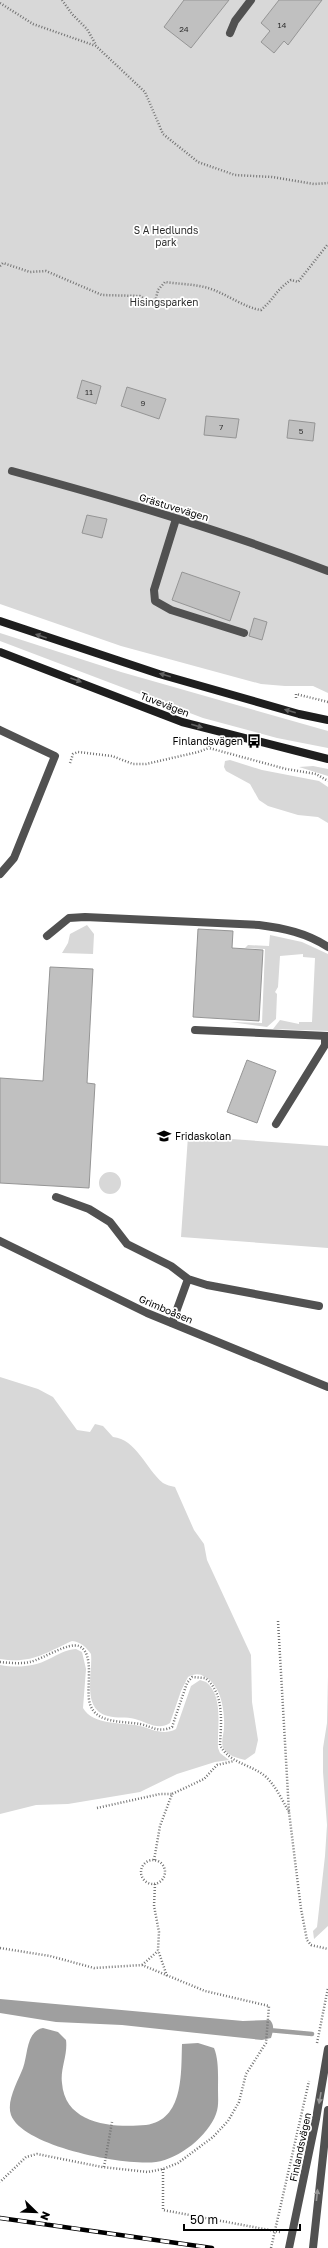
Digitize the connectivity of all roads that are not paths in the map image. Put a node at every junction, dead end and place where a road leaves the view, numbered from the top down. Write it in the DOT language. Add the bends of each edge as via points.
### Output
graph roads {
  1 [pos="251,0"];
  2 [pos="230,33"];
  3 [pos="12,471"];
  4 [pos="176,519"];
  5 [pos="328,571"];
  6 [pos="0,621"];
  7 [pos="244,633"];
  8 [pos="0,652"];
  9 [pos="328,720"];
  10 [pos="0,730"];
  11 [pos="328,759"];
  12 [pos="0,874"];
  13 [pos="47,936"];
  14 [pos="328,947"];
  15 [pos="195,1030"];
  16 [pos="327,1036"];
  17 [pos="276,1124"];
  18 [pos="56,1197"];
  19 [pos="0,1241"];
  20 [pos="188,1279"];
  21 [pos="319,1306"];
  22 [pos="172,1323"];
  23 [pos="328,1387"];
  24 [pos="328,2049"];
  25 [pos="328,2110"];
  26 [pos="289,2248"];
  27 [pos="313,2248"];
  1 -- 2 [label="street" via="234,21"];
  3 -- 4 [label="street, Grästuvevägen" via="105,496"];
  4 -- 5 [label="street, Grästuvevägen"];
  4 -- 7 [label="street" via="154,590 155,601 171,610"];
  9 -- 6 [label="main road, one-way" via="159,674"];
  8 -- 11 [label="main road, Tuvevägen, one-way" via="182,722"];
  10 -- 12 [label="street" via="55,756 14,858"];
  13 -- 14 [label="street" via="69,918 112,918 259,925 305,935"];
  15 -- 16 [label="street"];
  16 -- 17 [label="street" via="325,1045"];
  18 -- 20 [label="street" via="89,1209 110,1222 127,1244 171,1266"];
  19 -- 22 [label="street, Grimboåsen" via="54,1269"];
  20 -- 21 [label="street" via="207,1285"];
  20 -- 22 [label="street"];
  22 -- 23 [label="street, Grimboåsen"];
  24 -- 26 [label="street, Finlandsvägen, one-way"];
  27 -- 25 [label="street, Finlandsvägen, one-way"];
}
